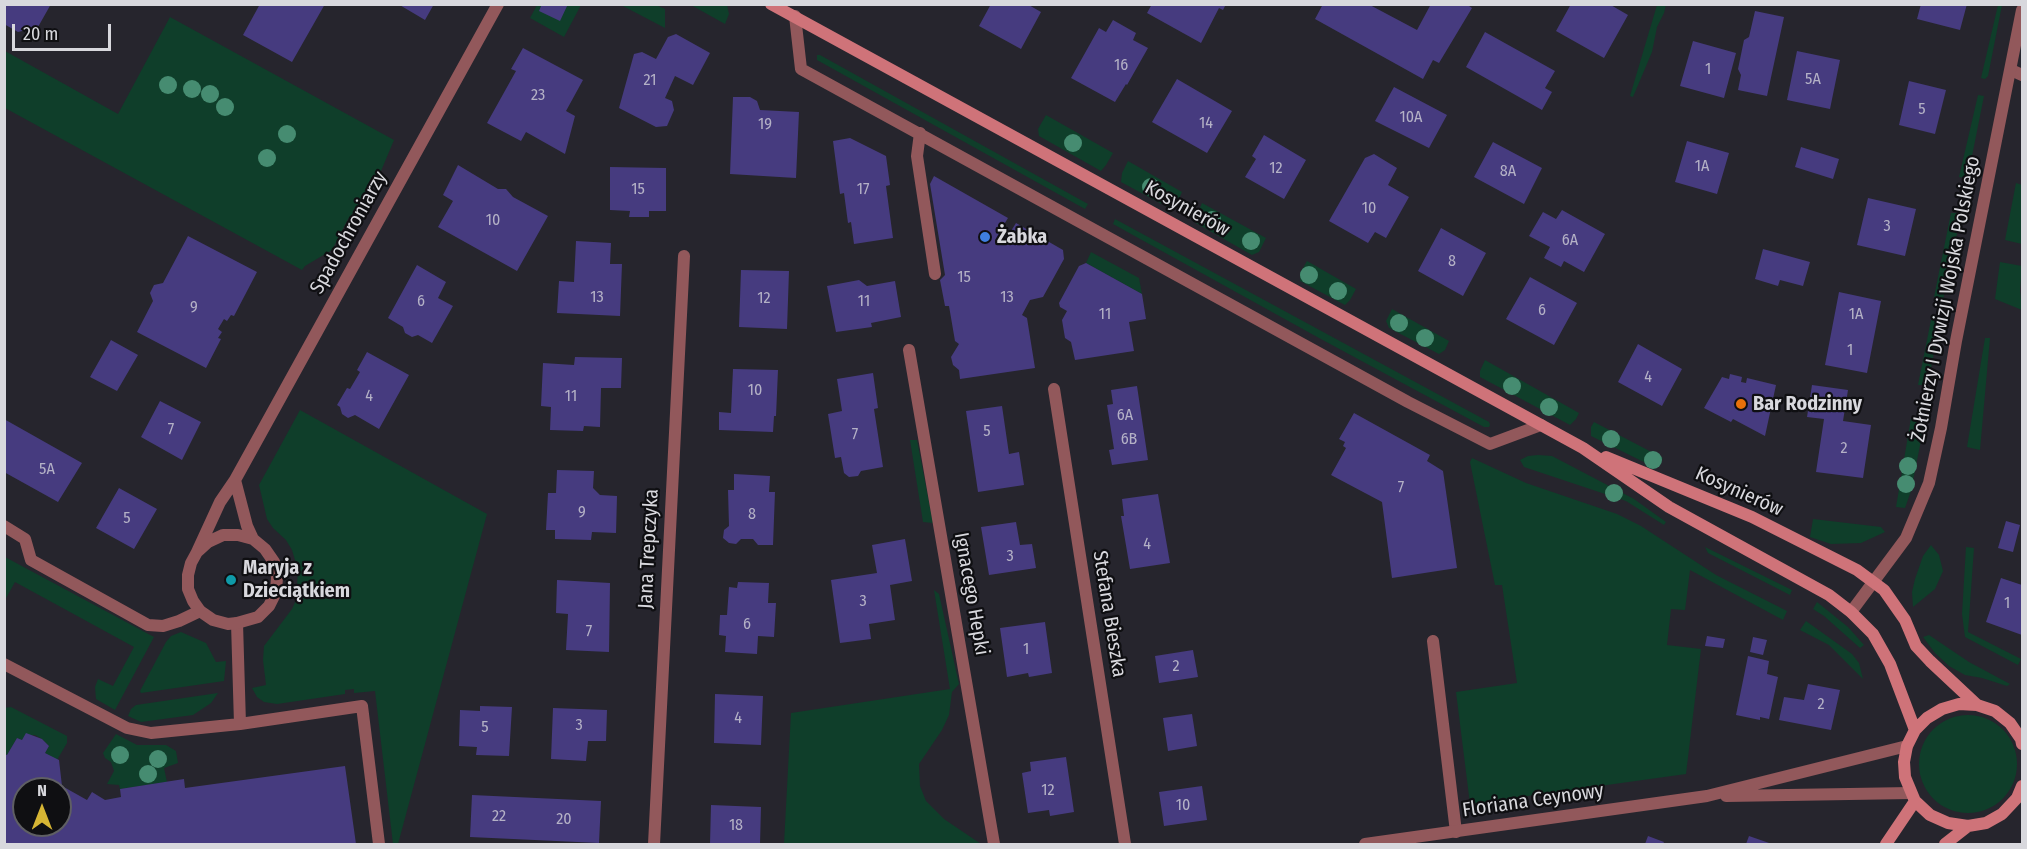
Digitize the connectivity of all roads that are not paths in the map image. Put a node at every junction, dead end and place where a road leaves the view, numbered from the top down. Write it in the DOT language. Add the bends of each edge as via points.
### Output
graph roads {
  1 [pos="498,4"];
  2 [pos="771,4"];
  3 [pos="2022,10"];
  4 [pos="795,16"];
  5 [pos="2017,72"];
  6 [pos="920,133"];
  7 [pos="684,256"];
  8 [pos="935,274"];
  9 [pos="909,350"];
  10 [pos="1054,389"];
  11 [pos="1541,425"];
  12 [pos="1583,448"];
  13 [pos="235,480"];
  14 [pos="4,526"];
  15 [pos="253,539"];
  16 [pos="197,552"];
  17 [pos="1873,582"];
  18 [pos="200,611"];
  19 [pos="1851,612"];
  20 [pos="237,624"];
  21 [pos="1433,641"];
  22 [pos="4,664"];
  23 [pos="1977,705"];
  24 [pos="240,724"];
  25 [pos="1915,730"];
  26 [pos="2022,741"];
  27 [pos="1907,746"];
  28 [pos="2022,786"];
  29 [pos="1707,796"];
  30 [pos="1913,797"];
  31 [pos="2022,805"];
  32 [pos="2002,814"];
  33 [pos="1968,826"];
  34 [pos="1456,832"];
  35 [pos="379,844"];
  36 [pos="654,844"];
  37 [pos="994,844"];
  38 [pos="1125,844"];
  39 [pos="1365,844"];
  40 [pos="1886,844"];
  41 [pos="1945,844"];
  1 -- 13 [label="street, Spadochroniarzy"];
  2 -- 4 [label="main road, Kosynierów"];
  3 -- 5 [label="street, Żołnierzy I Dywizji Wojska Polskiego"];
  4 -- 6 [label="street" via="801,69"];
  4 -- 11 [label="main road, Kosynierów"];
  5 -- 17 [label="street, Żołnierzy I Dywizji Wojska Polskiego" via="1929,483 1906,538"];
  6 -- 8 [label="street" via="917,156"];
  6 -- 11 [label="street" via="1490,444"];
  7 -- 36 [label="street, Jana Trepczyka"];
  9 -- 37 [label="street, Ignacego Hepki"];
  10 -- 38 [label="street, Stefana Bieszka"];
  11 -- 12 [label="main road, Kosynierów"];
  12 -- 17 [label="main road, Kosynierów" via="1752,517"];
  12 -- 19 [label="main road, Kosynierów" via="1669,507 1806,581"];
  13 -- 15 [label="street"];
  13 -- 16 [label="street, Spadochroniarzy"];
  14 -- 18 [label="street" via="25,539 31,560 148,625 171,624"];
  15 -- 16 [label="street" via="223,536"];
  15 -- 20 [label="street" via="274,562 276,592 258,617"];
  16 -- 18 [label="street, Spadochroniarzy" via="188,575 189,589"];
  17 -- 19 [label="street, Żołnierzy I Dywizji Wojska Polskiego"];
  17 -- 23 [label="main road" via="1884,590 1905,620 1916,646"];
  18 -- 20 [label="street" via="213,620"];
  19 -- 25 [label="main road" via="1873,634 1890,664"];
  20 -- 24 [label="street"];
  21 -- 34 [label="street"];
  22 -- 24 [label="street" via="127,728 151,733"];
  23 -- 25 [label="main road" via="1959,704 1942,709"];
  23 -- 26 [label="main road" via="1995,711 2010,723"];
  24 -- 35 [label="street" via="362,706"];
  25 -- 27 [label="main road"];
  27 -- 29 [label="street, Floriana Ceynowy"];
  27 -- 30 [label="main road" via="1905,777"];
  28 -- 32 [label="main road"];
  29 -- 30 [label="street, Floriana Ceynowy"];
  29 -- 34 [label="street, Floriana Ceynowy"];
  30 -- 33 [label="main road" via="1939,819"];
  30 -- 40 [label="main road"];
  31 -- 32 [label="main road"];
  32 -- 33 [label="main road" via="1986,823"];
  33 -- 41 [label="main road"];
  34 -- 39 [label="street, Floriana Ceynowy"];
}
